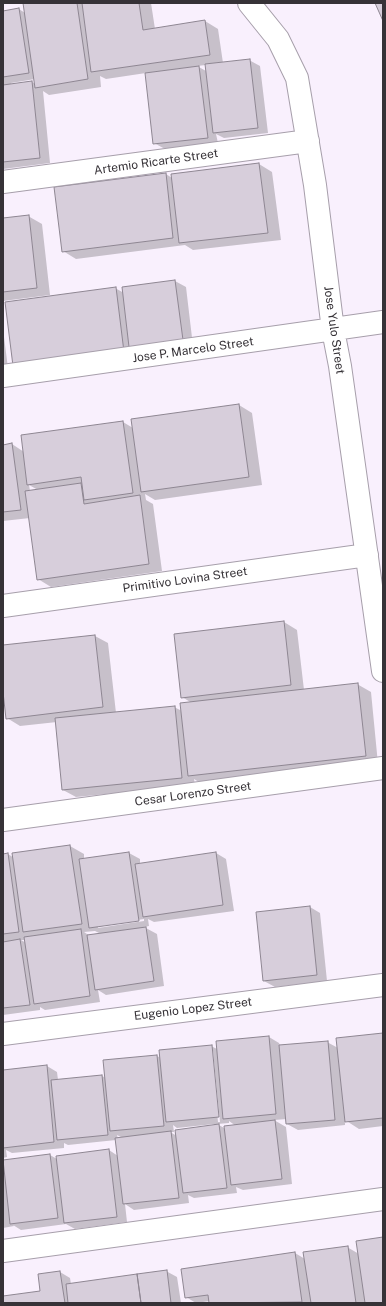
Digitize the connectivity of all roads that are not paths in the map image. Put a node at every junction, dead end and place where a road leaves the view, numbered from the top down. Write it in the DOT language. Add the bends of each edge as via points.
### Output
graph roads {
  1 [pos="249,3"];
  2 [pos="308,141"];
  3 [pos="3,182"];
  4 [pos="383,322"];
  5 [pos="333,330"];
  6 [pos="3,376"];
  7 [pos="367,555"];
  8 [pos="3,606"];
  9 [pos="383,670"];
  10 [pos="383,768"];
  11 [pos="3,820"];
  12 [pos="383,985"];
  13 [pos="3,1034"];
  14 [pos="383,1199"];
  15 [pos="3,1251"];
  1 -- 2 [label="street, Jose Yulo Street" via="278,39 298,78"];
  2 -- 3 [label="street, Artemio Ricarte Street"];
  2 -- 5 [label="street, Jose Yulo Street"];
  4 -- 5 [label="street, Jose P. Marcelo Street"];
  5 -- 6 [label="street, Jose P. Marcelo Street"];
  5 -- 7 [label="street, Jose Yulo Street"];
  7 -- 8 [label="street, Primitivo Lovina Street"];
  7 -- 9 [label="street, Jose Yulo Street"];
  10 -- 11 [label="street, Cesar Lorenzo Street"];
  12 -- 13 [label="street, Eugenio Lopez Street"];
  14 -- 15 [label="street"];
}
